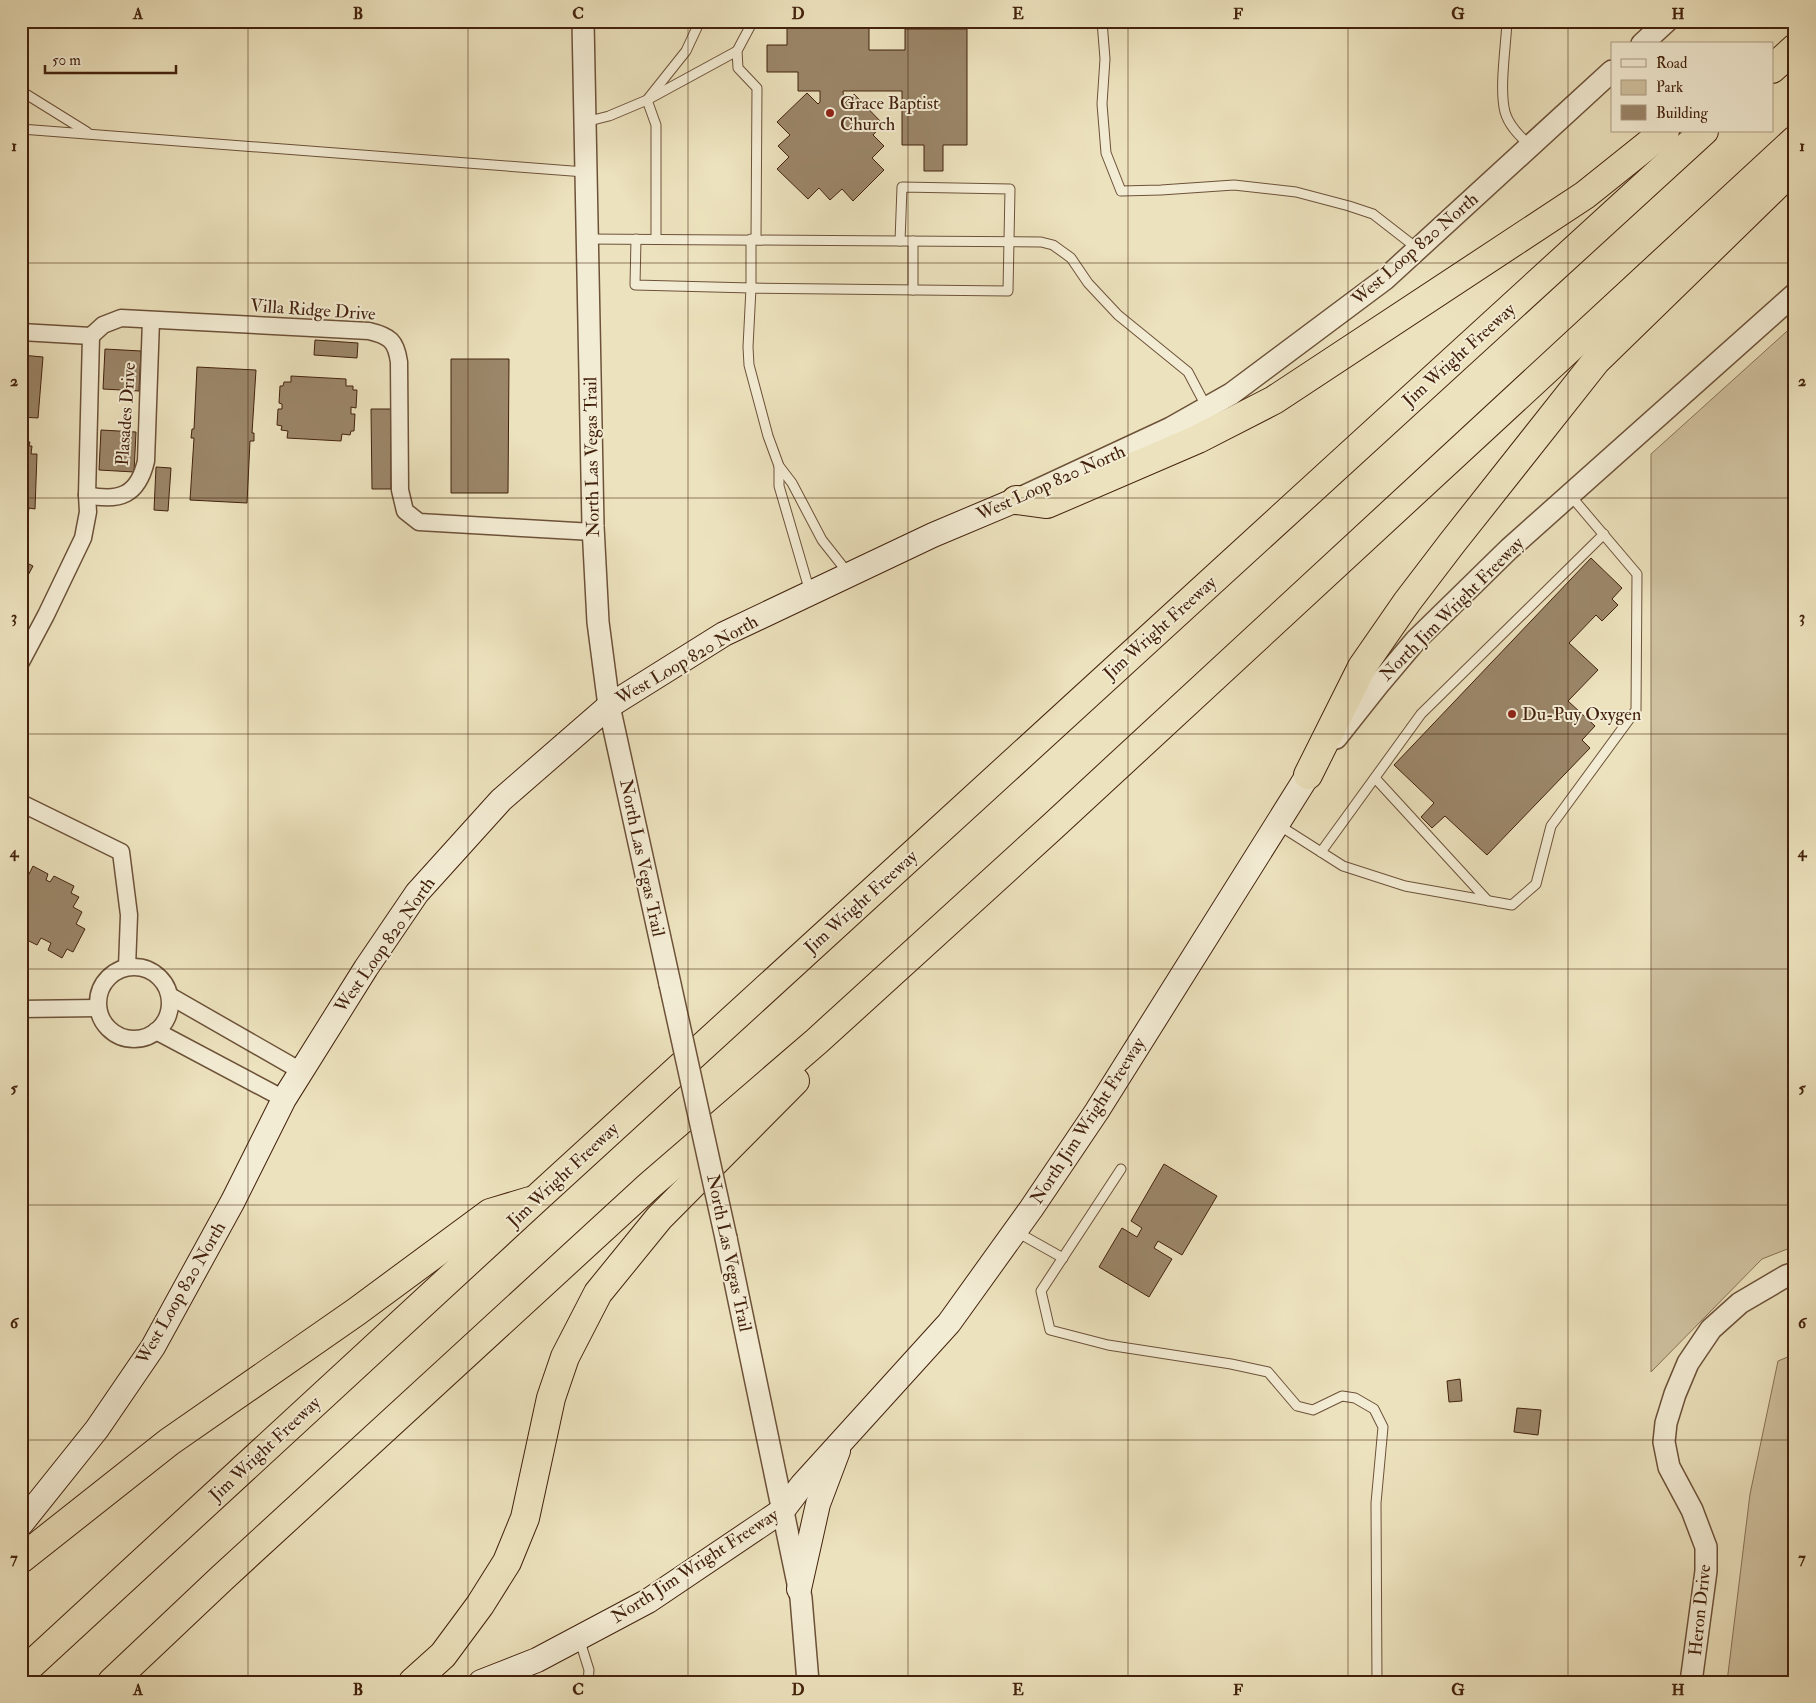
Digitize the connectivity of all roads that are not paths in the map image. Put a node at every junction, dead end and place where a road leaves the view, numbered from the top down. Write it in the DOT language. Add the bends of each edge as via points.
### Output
graph roads {
  1 [pos="583,21"];
  2 [pos="700,21"];
  3 [pos="753,21"];
  4 [pos="1102,21"];
  5 [pos="1507,21"];
  6 [pos="1667,21"];
  7 [pos="1795,38"];
  8 [pos="1644,42"];
  9 [pos="1774,48"];
  10 [pos="1795,48"];
  11 [pos="737,51"];
  12 [pos="1774,67"];
  13 [pos="1611,72"];
  14 [pos="21,91"];
  15 [pos="647,100"];
  16 [pos="585,122"];
  17 [pos="21,129"];
  18 [pos="1664,132"];
  19 [pos="1703,132"];
  20 [pos="90,134"];
  21 [pos="1795,140"];
  22 [pos="1530,147"];
  23 [pos="1795,158"];
  24 [pos="586,172"];
  25 [pos="587,239"];
  26 [pos="636,239"];
  27 [pos="656,239"];
  28 [pos="753,239"];
  29 [pos="900,241"];
  30 [pos="913,241"];
  31 [pos="1008,242"];
  32 [pos="1418,248"];
  33 [pos="750,288"];
  34 [pos="913,290"];
  35 [pos="1795,294"];
  36 [pos="150,320"];
  37 [pos="21,332"];
  38 [pos="91,336"];
  39 [pos="1207,408"];
  40 [pos="779,466"];
  41 [pos="87,495"];
  42 [pos="1570,495"];
  43 [pos="1016,500"];
  44 [pos="593,532"];
  45 [pos="1604,534"];
  46 [pos="849,575"];
  47 [pos="810,593"];
  48 [pos="21,662"];
  49 [pos="609,706"];
  50 [pos="1308,775"];
  51 [pos="1375,778"];
  52 [pos="21,803"];
  53 [pos="1277,824"];
  54 [pos="1321,852"];
  55 [pos="1488,901"];
  56 [pos="127,968"];
  57 [pos="170,996"];
  58 [pos="98,1008"];
  59 [pos="21,1009"];
  60 [pos="156,1031"];
  61 [pos="817,1041"];
  62 [pos="301,1071"];
  63 [pos="284,1099"];
  64 [pos="1120,1169"];
  65 [pos="536,1199"];
  66 [pos="1015,1231"];
  67 [pos="1063,1258"];
  68 [pos="1795,1273"];
  69 [pos="842,1440"];
  70 [pos="783,1510"];
  71 [pos="21,1524"];
  72 [pos="21,1559"];
  73 [pos="799,1589"];
  74 [pos="579,1638"];
  75 [pos="21,1674"];
  76 [pos="112,1682"];
  77 [pos="413,1682"];
  78 [pos="481,1682"];
  79 [pos="588,1682"];
  80 [pos="808,1682"];
  81 [pos="1377,1682"];
  82 [pos="1691,1682"];
  1 -- 16 [label="street, North Las Vegas Trail"];
  2 -- 15 [label="lane" via="686,51"];
  3 -- 11 [label="lane"];
  4 -- 32 [label="lane" via="1105,59 1102,104 1106,153 1121,191 1234,185 1296,192 1373,214"];
  5 -- 22 [label="lane" via="1505,112 1510,124"];
  6 -- 8 [label="street"];
  7 -- 9 [label="highway"];
  10 -- 12 [label="highway"];
  11 -- 15 [label="lane"];
  11 -- 28 [label="lane" via="738,68 757,88"];
  13 -- 22 [label="street, West Loop 820 North"];
  14 -- 20 [label="lane"];
  15 -- 16 [label="lane"];
  15 -- 27 [label="lane" via="656,125"];
  16 -- 24 [label="street, North Las Vegas Trail"];
  17 -- 20 [label="lane"];
  18 -- 43 [label="highway" via="1585,194 1274,400 1198,439 1047,504"];
  19 -- 65 [label="highway, Jim Wright Freeway"];
  20 -- 24 [label="lane"];
  21 -- 61 [label="highway"];
  22 -- 32 [label="street, West Loop 820 North"];
  23 -- 50 [label="highway" via="1788,174 1596,361 1452,542 1362,667"];
  24 -- 25 [label="street, North Las Vegas Trail"];
  25 -- 26 [label="lane"];
  25 -- 44 [label="street, North Las Vegas Trail"];
  26 -- 27 [label="lane"];
  26 -- 33 [label="lane" via="635,285"];
  27 -- 28 [label="lane"];
  28 -- 29 [label="lane"];
  28 -- 33 [label="lane"];
  29 -- 30 [label="lane"];
  29 -- 31 [label="lane" via="902,187 1010,189"];
  30 -- 31 [label="lane"];
  30 -- 34 [label="lane"];
  31 -- 34 [label="lane" via="1008,291"];
  31 -- 39 [label="lane" via="1053,245 1072,258 1088,283 1118,315 1188,372"];
  32 -- 39 [label="street, West Loop 820 North" via="1370,291 1231,394"];
  33 -- 34 [label="lane"];
  33 -- 40 [label="lane" via="749,365"];
  35 -- 42 [label="street, North Jim Wright Freeway"];
  36 -- 38 [label="street, Villa Ridge Drive" via="121,318 103,325"];
  36 -- 41 [label="street, Plasades Drive" via="143,473 129,492 101,498"];
  36 -- 44 [label="street, Villa Ridge Drive" via="382,334 393,341 399,362 400,490 405,511 419,522"];
  37 -- 38 [label="street"];
  38 -- 41 [label="street, Plasades Drive"];
  39 -- 43 [label="street, West Loop 820 North"];
  40 -- 46 [label="lane" via="792,483 822,540"];
  40 -- 47 [label="lane" via="779,486"];
  41 -- 48 [label="street, Plasades Drive" via="88,512 83,538"];
  42 -- 45 [label="lane"];
  42 -- 50 [label="street, North Jim Wright Freeway" via="1509,549 1416,640"];
  43 -- 46 [label="main road, West Loop 820 North"];
  44 -- 49 [label="street, North Las Vegas Trail" via="598,622"];
  45 -- 51 [label="lane" via="1421,714"];
  45 -- 55 [label="lane" via="1637,574 1636,710 1551,826 1536,884 1512,905"];
  46 -- 47 [label="main road, West Loop 820 North"];
  47 -- 49 [label="main road, West Loop 820 North" via="724,634"];
  49 -- 62 [label="main road, West Loop 820 North" via="501,800 417,892"];
  49 -- 70 [label="street, North Las Vegas Trail, bridge"];
  50 -- 53 [label="main road, North Jim Wright Freeway"];
  51 -- 54 [label="lane"];
  51 -- 55 [label="lane"];
  52 -- 56 [label="street" via="121,852 129,915"];
  53 -- 54 [label="lane"];
  53 -- 66 [label="main road, North Jim Wright Freeway" via="1097,1111"];
  54 -- 55 [label="lane" via="1343,866 1405,886"];
  56 -- 57 [label="street" via="138,967 154,973 166,985"];
  56 -- 58 [label="street" via="108,978 98,997"];
  57 -- 60 [label="street" via="168,1015"];
  57 -- 62 [label="street"];
  58 -- 59 [label="street"];
  58 -- 60 [label="street" via="107,1027 126,1038 147,1037"];
  60 -- 63 [label="street"];
  61 -- 76 [label="highway" via="650,1185"];
  61 -- 77 [label="highway" via="808,1069 660,1218 598,1292 565,1357 552,1398 525,1518 507,1562 443,1655"];
  62 -- 63 [label="main road, West Loop 820 North"];
  63 -- 71 [label="main road, West Loop 820 North" via="153,1348 97,1429"];
  64 -- 67 [label="lane"];
  65 -- 72 [label="highway" via="490,1213 356,1312 169,1442"];
  65 -- 75 [label="highway, Jim Wright Freeway"];
  66 -- 67 [label="lane"];
  66 -- 69 [label="main road, North Jim Wright Freeway" via="949,1323"];
  67 -- 81 [label="lane" via="1041,1291 1050,1330 1108,1344 1268,1372 1297,1406 1313,1410 1342,1396 1355,1398 1374,1409 1383,1427 1376,1504"];
  68 -- 82 [label="street, Heron Drive" via="1740,1303 1711,1329 1688,1363 1666,1423 1664,1442 1670,1467 1706,1547 1706,1571"];
  69 -- 70 [label="main road, North Jim Wright Freeway"];
  69 -- 73 [label="main road" via="818,1504"];
  70 -- 73 [label="street, North Las Vegas Trail"];
  70 -- 74 [label="main road, North Jim Wright Freeway" via="648,1601"];
  73 -- 80 [label="street, North Las Vegas Trail"];
  74 -- 78 [label="main road, North Jim Wright Freeway" via="537,1660"];
  74 -- 79 [label="lane"];
}
